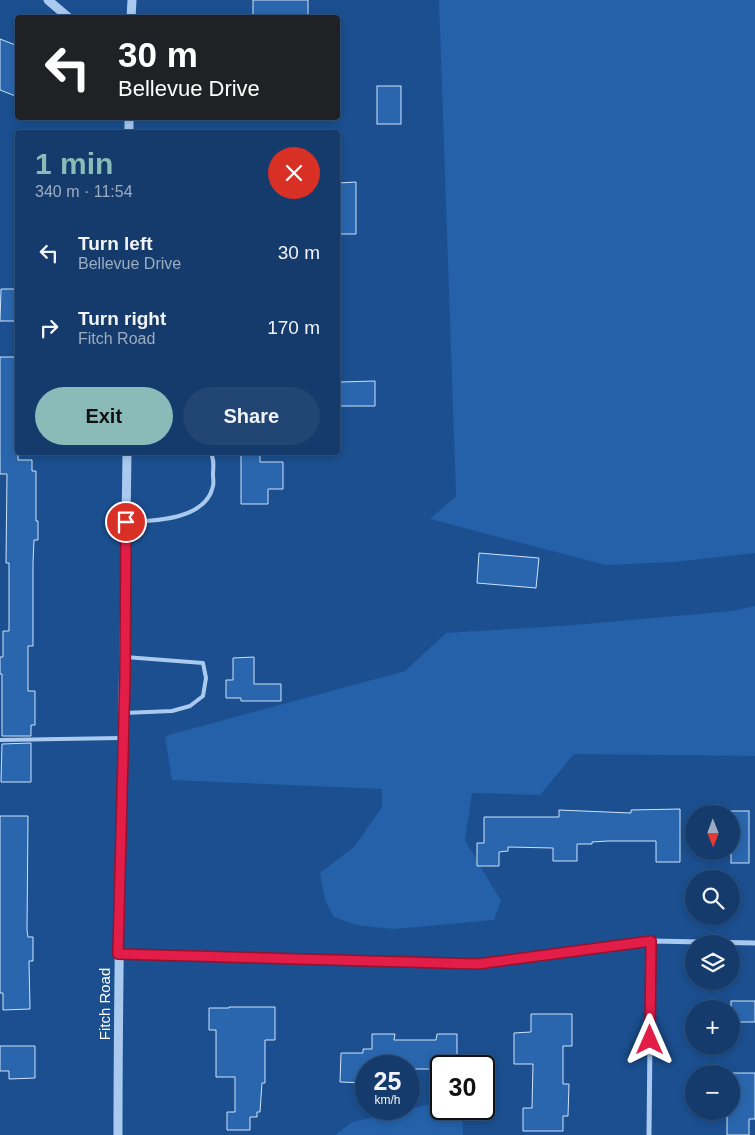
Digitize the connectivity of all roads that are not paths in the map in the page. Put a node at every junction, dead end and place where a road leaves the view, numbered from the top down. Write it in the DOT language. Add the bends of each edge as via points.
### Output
graph roads {
  1 [pos="48,0"];
  2 [pos="132,0"];
  3 [pos="66,15"];
  4 [pos="131,15"];
  5 [pos="127,455"];
  6 [pos="212,455"];
  7 [pos="126,522"];
  8 [pos="125,657"];
  9 [pos="124,714"];
  10 [pos="123,738"];
  11 [pos="0,740"];
  12 [pos="651,941"];
  13 [pos="755,943"];
  14 [pos="118,954"];
  15 [pos="118,1135"];
  16 [pos="649,1135"];
  1 -- 3 [label="street"];
  2 -- 4 [label="street"];
  5 -- 7 [label="street, Fitch Road"];
  6 -- 7 [label="lane" via="213,487 204,504 184,515"];
  7 -- 8 [label="street, Fitch Road"];
  8 -- 9 [label="street, Fitch Road"];
  8 -- 9 [label="lane" via="204,663 206,678 203,696 190,706 172,711"];
  9 -- 10 [label="street, Fitch Road"];
  10 -- 11 [label="lane"];
  10 -- 14 [label="street, Fitch Road"];
  12 -- 13 [label="street"];
  12 -- 14 [label="street" via="478,964"];
  12 -- 16 [label="street"];
  14 -- 15 [label="street, Fitch Road"];
}
